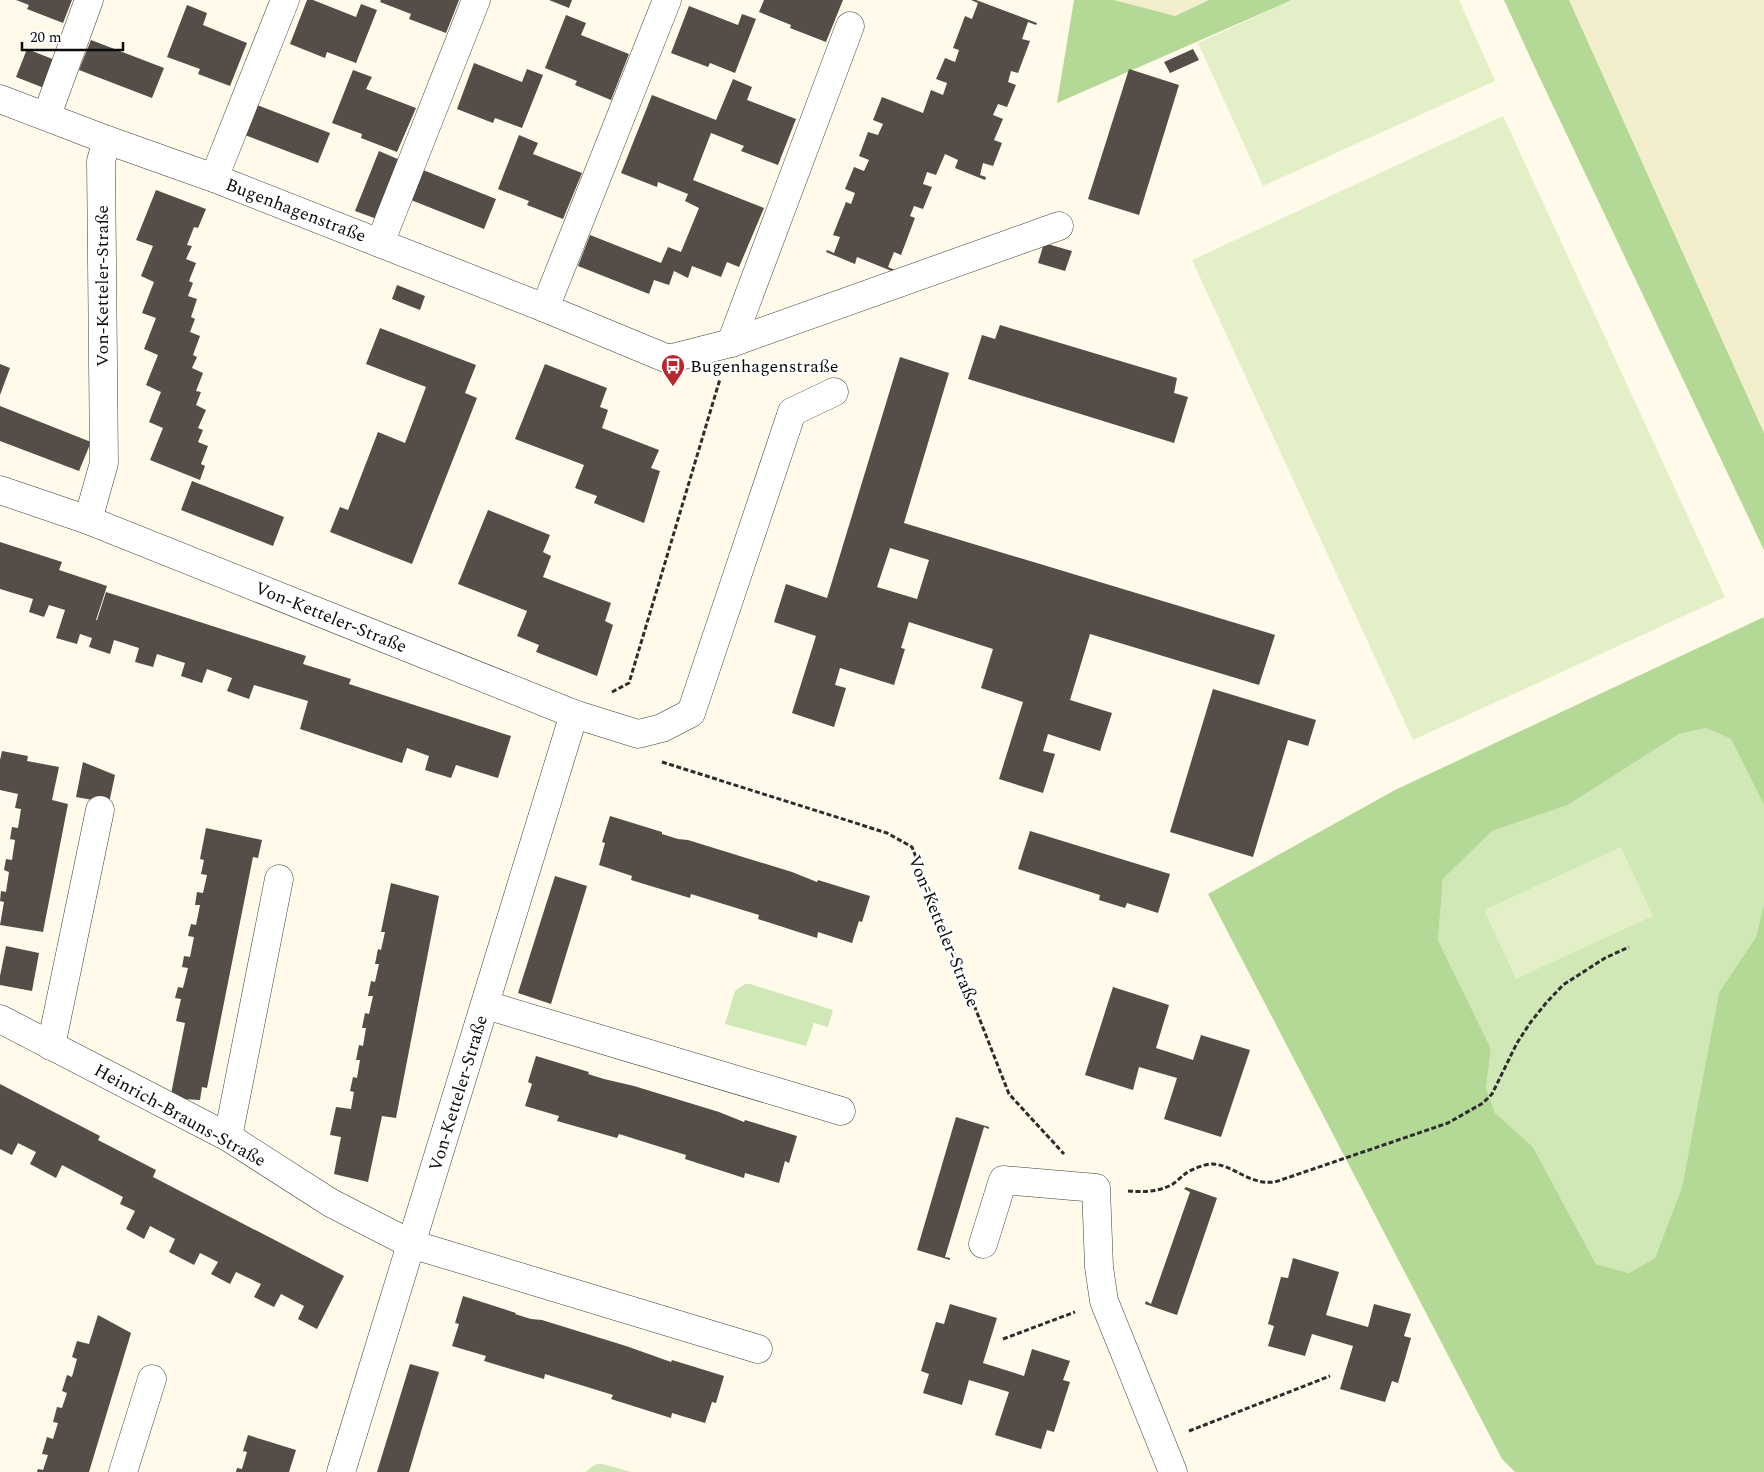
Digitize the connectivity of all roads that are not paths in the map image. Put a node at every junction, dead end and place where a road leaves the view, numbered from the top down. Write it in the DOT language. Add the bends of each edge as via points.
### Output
graph roads {
  1 [pos="89,0"];
  2 [pos="285,0"];
  3 [pos="476,0"];
  4 [pos="667,0"];
  5 [pos="850,26"];
  6 [pos="0,98"];
  7 [pos="46,115"];
  8 [pos="107,140"];
  9 [pos="214,178"];
  10 [pos="1059,226"];
  11 [pos="380,243"];
  12 [pos="545,308"];
  13 [pos="730,342"];
  14 [pos="834,392"];
  15 [pos="0,490"];
  16 [pos="88,520"];
  17 [pos="574,714"];
  18 [pos="100,810"];
  19 [pos="279,879"];
  20 [pos="486,1005"];
  21 [pos="0,1019"];
  22 [pos="51,1046"];
  23 [pos="841,1111"];
  24 [pos="228,1137"];
  25 [pos="411,1244"];
  26 [pos="984,1244"];
  27 [pos="758,1349"];
  28 [pos="152,1379"];
  29 [pos="123,1472"];
  30 [pos="341,1472"];
  31 [pos="1173,1472"];
  1 -- 7 [label="street"];
  2 -- 9 [label="street"];
  3 -- 11 [label="street"];
  4 -- 12 [label="street"];
  5 -- 13 [label="street"];
  6 -- 7 [label="street, Bugenhagenstraße"];
  7 -- 8 [label="street, Bugenhagenstraße"];
  8 -- 9 [label="street, Bugenhagenstraße"];
  8 -- 16 [label="street, Von-Ketteler-Straße" via="101,161 104,463"];
  9 -- 11 [label="street, Bugenhagenstraße"];
  10 -- 13 [label="street, Bugenhagenstraße"];
  11 -- 12 [label="street, Bugenhagenstraße"];
  12 -- 13 [label="street, Bugenhagenstraße" via="668,359"];
  14 -- 17 [label="street" via="792,412 691,713 662,728 638,734"];
  15 -- 16 [label="street, Von-Ketteler-Straße"];
  16 -- 17 [label="street, Von-Ketteler-Straße"];
  17 -- 20 [label="street, Von-Ketteler-Straße"];
  18 -- 22 [label="street"];
  19 -- 24 [label="street"];
  20 -- 23 [label="street"];
  20 -- 25 [label="street, Von-Ketteler-Straße"];
  21 -- 22 [label="street, Heinrich-Brauns-Straße"];
  22 -- 24 [label="street, Heinrich-Brauns-Straße"];
  24 -- 25 [label="street, Heinrich-Brauns-Straße" via="331,1203"];
  25 -- 27 [label="street, Heinrich-Brauns-Straße"];
  25 -- 30 [label="street, Von-Ketteler-Straße"];
  26 -- 31 [label="street" via="1002,1180 1096,1188 1099,1267 1104,1301"];
  28 -- 29 [label="street"];
}
